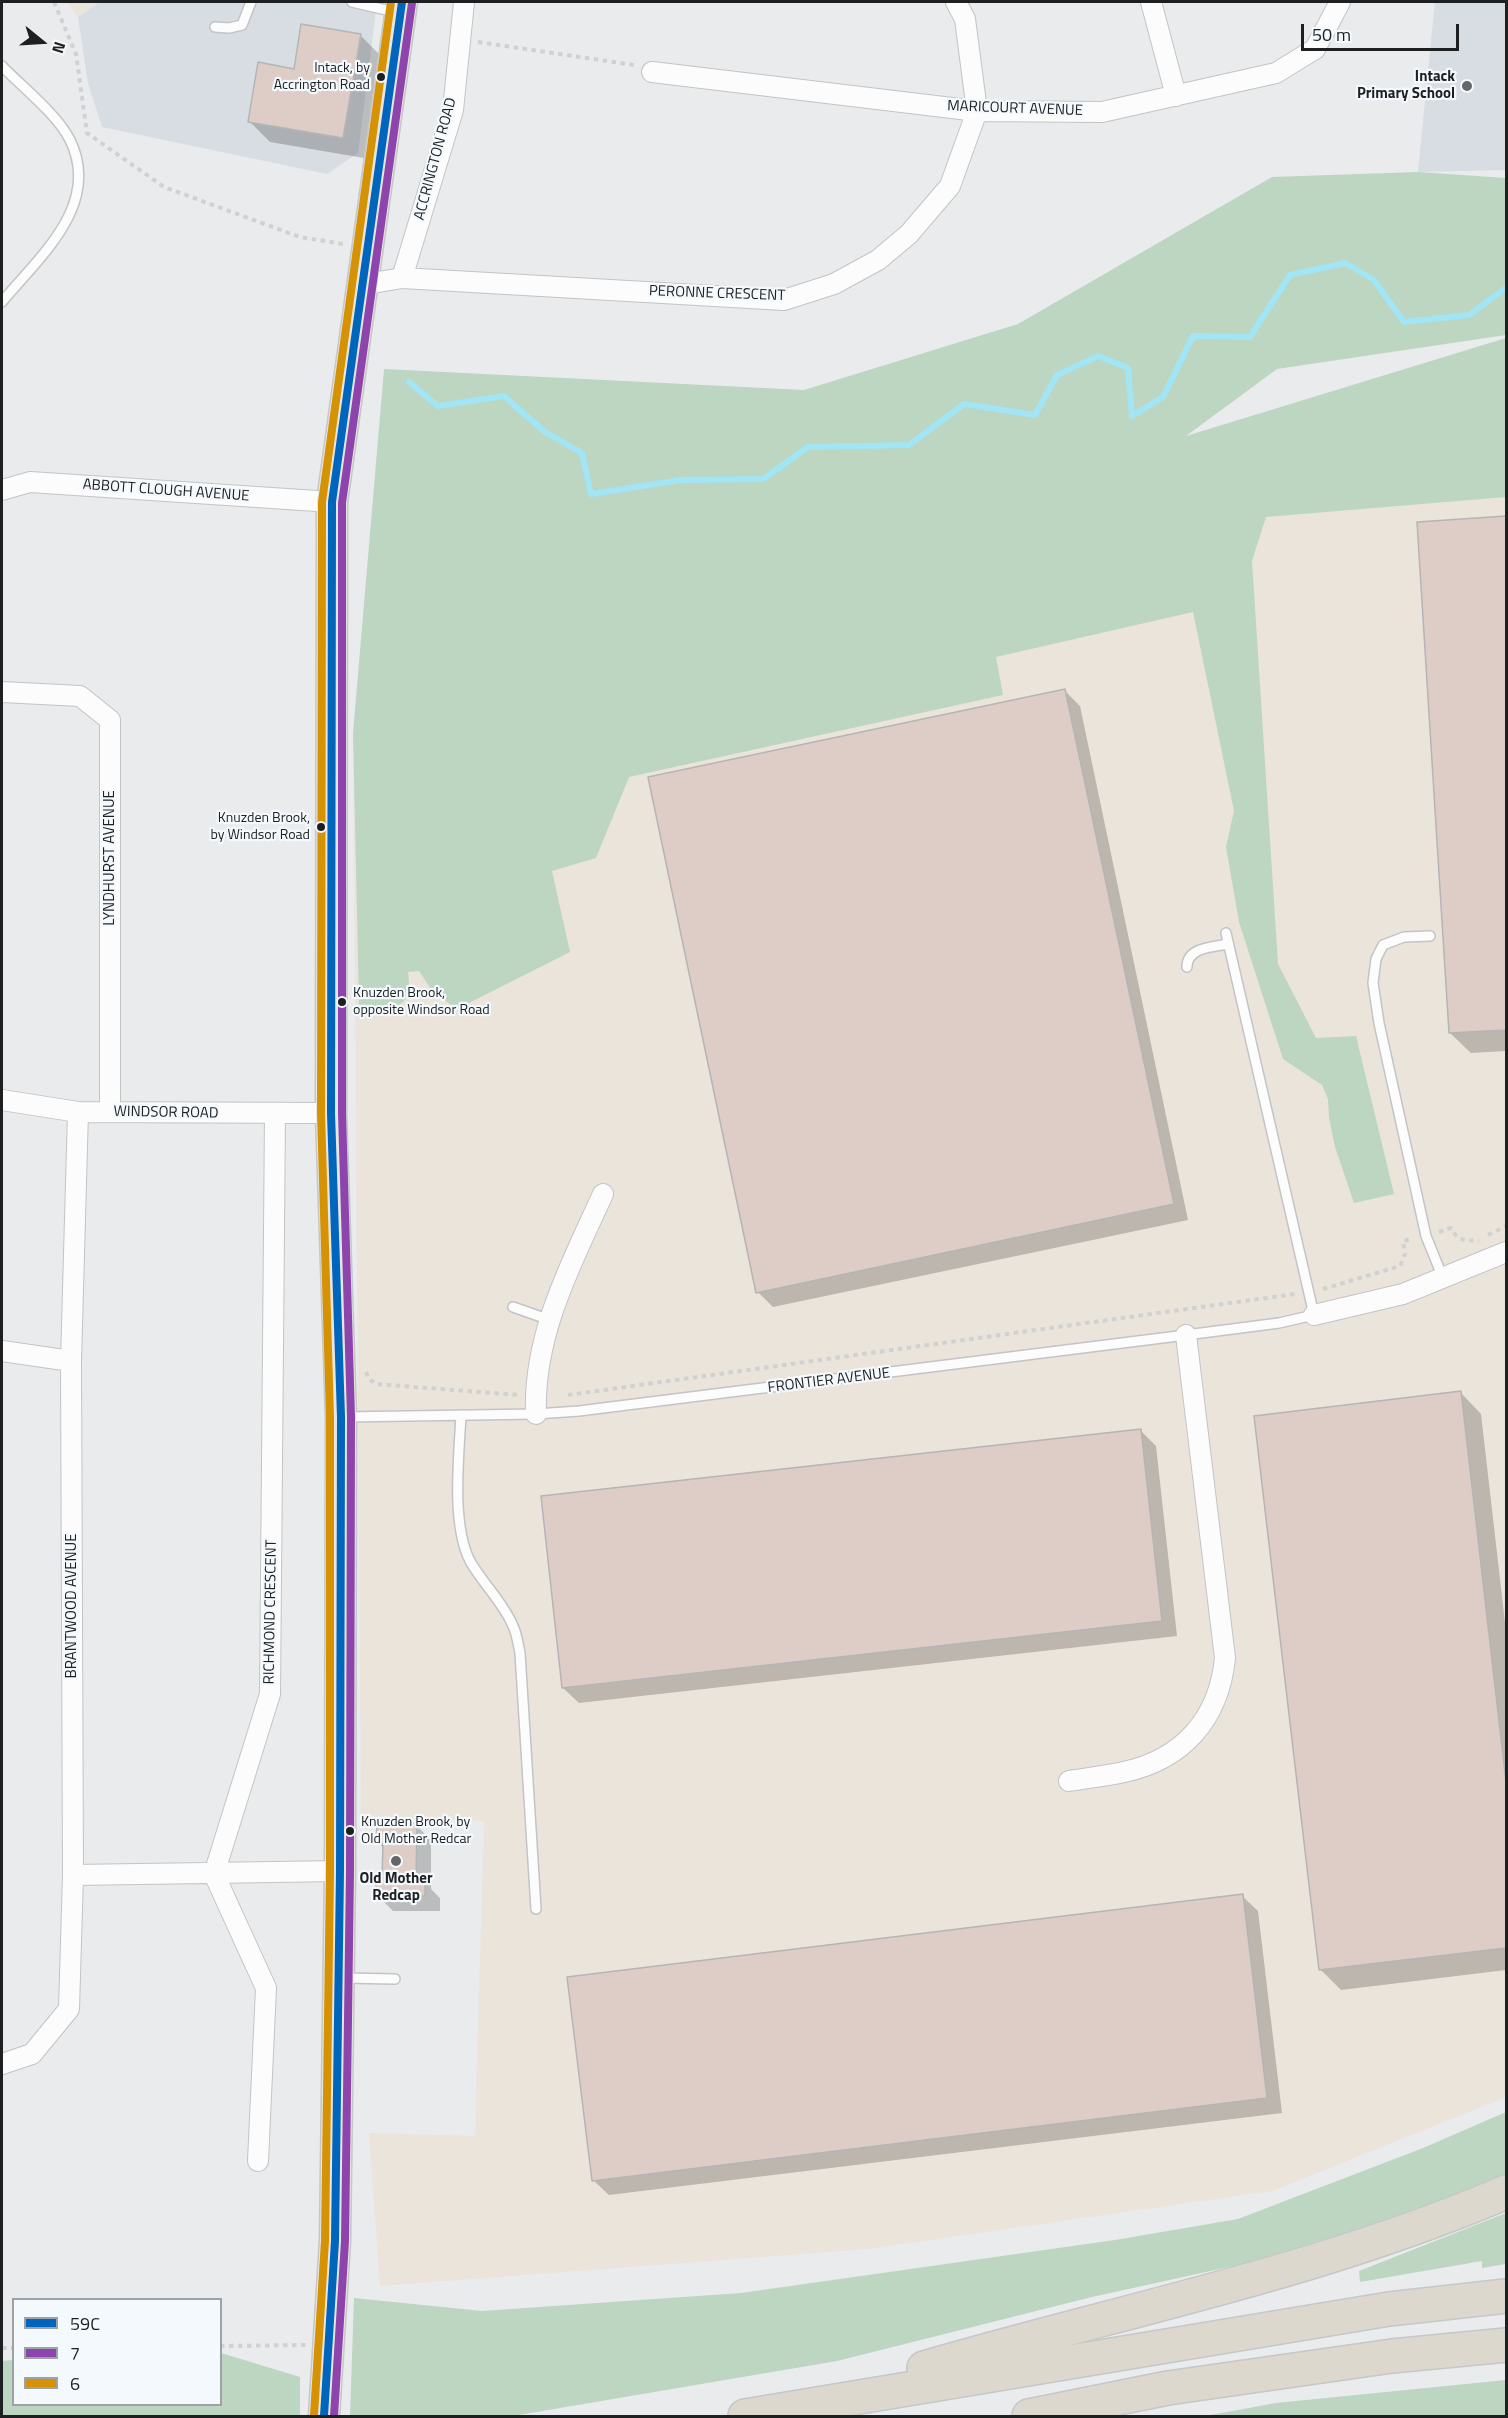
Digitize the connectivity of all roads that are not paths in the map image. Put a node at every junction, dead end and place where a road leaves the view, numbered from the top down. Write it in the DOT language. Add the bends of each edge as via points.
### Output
graph roads {
  1 [pos="251,2"];
  2 [pos="352,2"];
  3 [pos="464,2"];
  4 [pos="956,2"];
  5 [pos="1151,2"];
  6 [pos="1340,2"];
  7 [pos="401,7"];
  8 [pos="215,27"];
  9 [pos="2,66"];
  10 [pos="652,72"];
  11 [pos="1176,96"];
  12 [pos="977,111"];
  13 [pos="402,278"];
  14 [pos="361,285"];
  15 [pos="2,302"];
  16 [pos="2,490"];
  17 [pos="332,502"];
  18 [pos="2,692"];
  19 [pos="1226,933"];
  20 [pos="1430,936"];
  21 [pos="1228,944"];
  22 [pos="1187,967"];
  23 [pos="2,1100"];
  24 [pos="78,1112"];
  25 [pos="110,1112"];
  26 [pos="331,1113"];
  27 [pos="275,1114"];
  28 [pos="603,1194"];
  29 [pos="1506,1252"];
  30 [pos="1443,1278"];
  31 [pos="513,1307"];
  32 [pos="1314,1315"];
  33 [pos="550,1320"];
  34 [pos="1186,1335"];
  35 [pos="2,1352"];
  36 [pos="70,1361"];
  37 [pos="536,1406"];
  38 [pos="461,1415"];
  39 [pos="341,1417"];
  40 [pos="1070,1781"];
  41 [pos="340,1872"];
  42 [pos="214,1874"];
  43 [pos="73,1875"];
  44 [pos="536,1909"];
  45 [pos="339,1978"];
  46 [pos="395,1979"];
  47 [pos="2,2064"];
  48 [pos="258,2161"];
  49 [pos="1506,2192"];
  50 [pos="1506,2296"];
  51 [pos="1506,2345"];
  52 [pos="784,2409"];
  53 [pos="324,2416"];
  54 [pos="745,2416"];
  55 [pos="1029,2416"];
  1 -- 8 [label="lane" via="242,25"];
  2 -- 7 [label="lane"];
  3 -- 13 [label="street, ACCRINGTON ROAD" via="453,110"];
  4 -- 12 [label="street, PERONNE CRESCENT" via="965,19"];
  5 -- 11 [label="street"];
  6 -- 11 [label="street, MARICOURT AVENUE" via="1316,49 1276,73"];
  7 -- 14 [label="main road"];
  9 -- 15 [label="lane" via="54,118 70,140 78,174 77,194 60,235"];
  10 -- 12 [label="street, MARICOURT AVENUE"];
  11 -- 12 [label="street, MARICOURT AVENUE" via="1102,112"];
  12 -- 13 [label="street, PERONNE CRESCENT" via="950,186 909,234 878,260 834,284 784,300"];
  13 -- 14 [label="street, PERONNE CRESCENT"];
  14 -- 17 [label="main road"];
  16 -- 17 [label="street, ABBOTT CLOUGH AVENUE" via="30,482"];
  17 -- 26 [label="main road"];
  18 -- 25 [label="street, LYNDHURST AVENUE" via="80,696 110,720"];
  19 -- 21 [label="lane"];
  20 -- 30 [label="lane" via="1404,937 1383,945 1376,959 1373,983 1426,1236"];
  21 -- 22 [label="lane" via="1193,952"];
  21 -- 32 [label="lane"];
  23 -- 24 [label="street, WINDSOR ROAD"];
  24 -- 25 [label="street, WINDSOR ROAD"];
  24 -- 36 [label="street, BRANTWOOD AVENUE"];
  25 -- 27 [label="street, WINDSOR ROAD"];
  26 -- 27 [label="street, WINDSOR ROAD"];
  26 -- 39 [label="main road"];
  27 -- 42 [label="street, RICHMOND CRESCENT" via="270,1694"];
  28 -- 33 [label="street"];
  29 -- 30 [label="street"];
  30 -- 32 [label="street" via="1403,1294"];
  31 -- 33 [label="lane"];
  32 -- 34 [label="lane, FRONTIER AVENUE"];
  33 -- 37 [label="street" via="539,1363"];
  34 -- 37 [label="lane, FRONTIER AVENUE" via="591,1410"];
  34 -- 40 [label="street" via="1225,1658 1223,1679 1206,1720 1170,1753 1134,1770"];
  35 -- 36 [label="street"];
  36 -- 43 [label="street, BRANTWOOD AVENUE"];
  37 -- 38 [label="lane, FRONTIER AVENUE"];
  38 -- 39 [label="lane, FRONTIER AVENUE"];
  38 -- 44 [label="lane" via="459,1518 463,1537 469,1558 514,1627 520,1653"];
  39 -- 41 [label="main road"];
  41 -- 42 [label="street"];
  41 -- 45 [label="main road"];
  42 -- 43 [label="street"];
  42 -- 48 [label="street" via="266,1988"];
  43 -- 47 [label="street, BRANTWOOD AVENUE" via="69,2009 32,2054"];
  45 -- 46 [label="lane"];
  45 -- 53 [label="main road" via="335,2241"];
  49 -- 52 [label="highway" via="1311,2263"];
  50 -- 52 [label="highway" via="1389,2309"];
  51 -- 55 [label="highway" via="1392,2356 1168,2388"];
  52 -- 54 [label="highway"];
}
